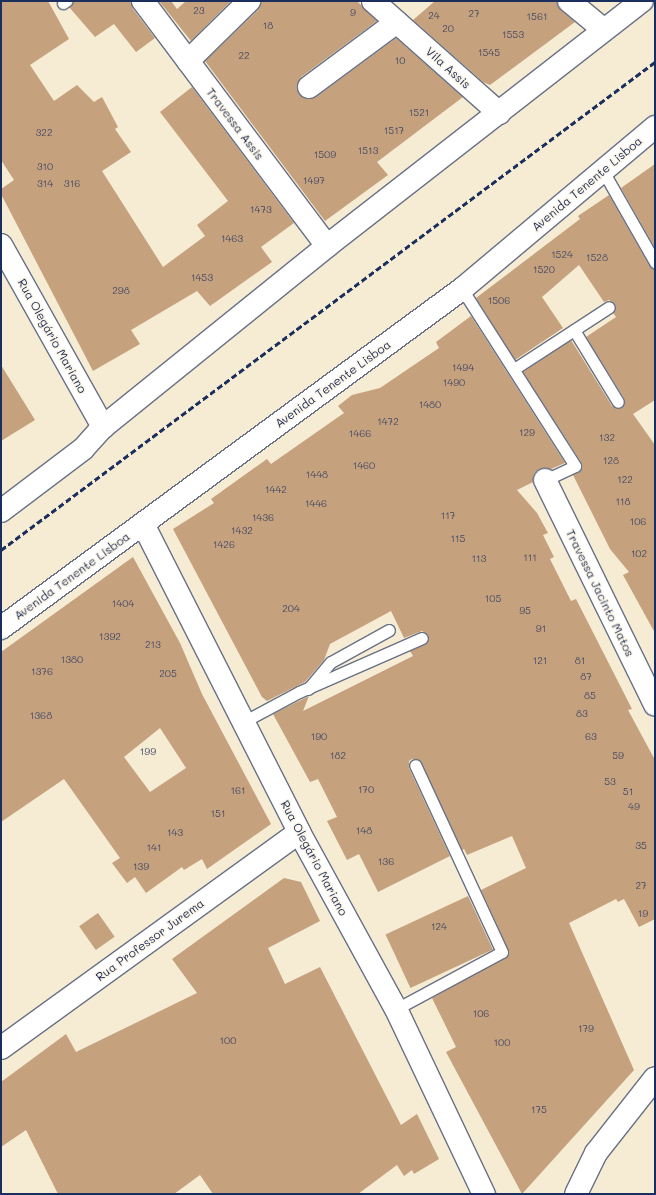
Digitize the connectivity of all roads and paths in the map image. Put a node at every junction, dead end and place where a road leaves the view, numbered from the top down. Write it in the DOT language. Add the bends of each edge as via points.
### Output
graph roads {
  1 [pos="143,1"];
  2 [pos="249,1"];
  3 [pos="373,1"];
  4 [pos="569,1"];
  5 [pos="642,1"];
  6 [pos="397,22"];
  7 [pos="604,30"];
  8 [pos="188,61"];
  9 [pos="309,88"];
  10 [pos="499,113"];
  11 [pos="655,127"];
  12 [pos="603,171"];
  13 [pos="1,245"];
  14 [pos="327,246"];
  15 [pos="655,262"];
  16 [pos="462,289"];
  17 [pos="610,308"];
  18 [pos="574,330"];
  19 [pos="514,369"];
  20 [pos="618,402"];
  21 [pos="103,427"];
  22 [pos="545,480"];
  23 [pos="1,511"];
  24 [pos="143,524"];
  25 [pos="1,628"];
  26 [pos="389,630"];
  27 [pos="422,638"];
  28 [pos="308,690"];
  29 [pos="655,705"];
  30 [pos="244,722"];
  31 [pos="415,766"];
  32 [pos="299,832"];
  33 [pos="396,1009"];
  34 [pos="1,1048"];
  35 [pos="655,1078"];
  36 [pos="484,1194"];
  37 [pos="576,1194"];
  1 -- 8 [label="street, Travessa Assis"];
  2 -- 8 [label="street"];
  3 -- 6 [label="street, Vila Assis"];
  4 -- 7 [label="street"];
  5 -- 7 [label="street"];
  6 -- 9 [label="street"];
  6 -- 10 [label="street, Vila Assis"];
  7 -- 10 [label="street"];
  8 -- 14 [label="street, Travessa Assis"];
  10 -- 14 [label="street"];
  11 -- 12 [label="street, Avenida Tenente Lisboa"];
  12 -- 15 [label="lane"];
  12 -- 16 [label="street, Avenida Tenente Lisboa"];
  13 -- 21 [label="street, Rua Olegário Mariano"];
  14 -- 21 [label="street"];
  16 -- 19 [label="lane"];
  16 -- 24 [label="street, Avenida Tenente Lisboa"];
  17 -- 18 [label="lane"];
  18 -- 19 [label="lane"];
  18 -- 20 [label="lane"];
  19 -- 22 [label="lane" via="575,466"];
  21 -- 23 [label="street" via="82,449"];
  22 -- 29 [label="street, Travessa Jacinto Matos"];
  24 -- 25 [label="street, Avenida Tenente Lisboa"];
  24 -- 30 [label="street, Rua Olegário Mariano"];
  26 -- 28 [label="lane" via="331,662"];
  27 -- 28 [label="lane"];
  28 -- 30 [label="lane"];
  30 -- 32 [label="street, Rua Olegário Mariano"];
  31 -- 33 [label="lane" via="502,952"];
  32 -- 33 [label="street, Rua Olegário Mariano"];
  32 -- 34 [label="street, Rua Professor Jurema"];
  33 -- 36 [label="street, Rua Olegário Mariano"];
  35 -- 37 [label="street" via="596,1153"];
}
